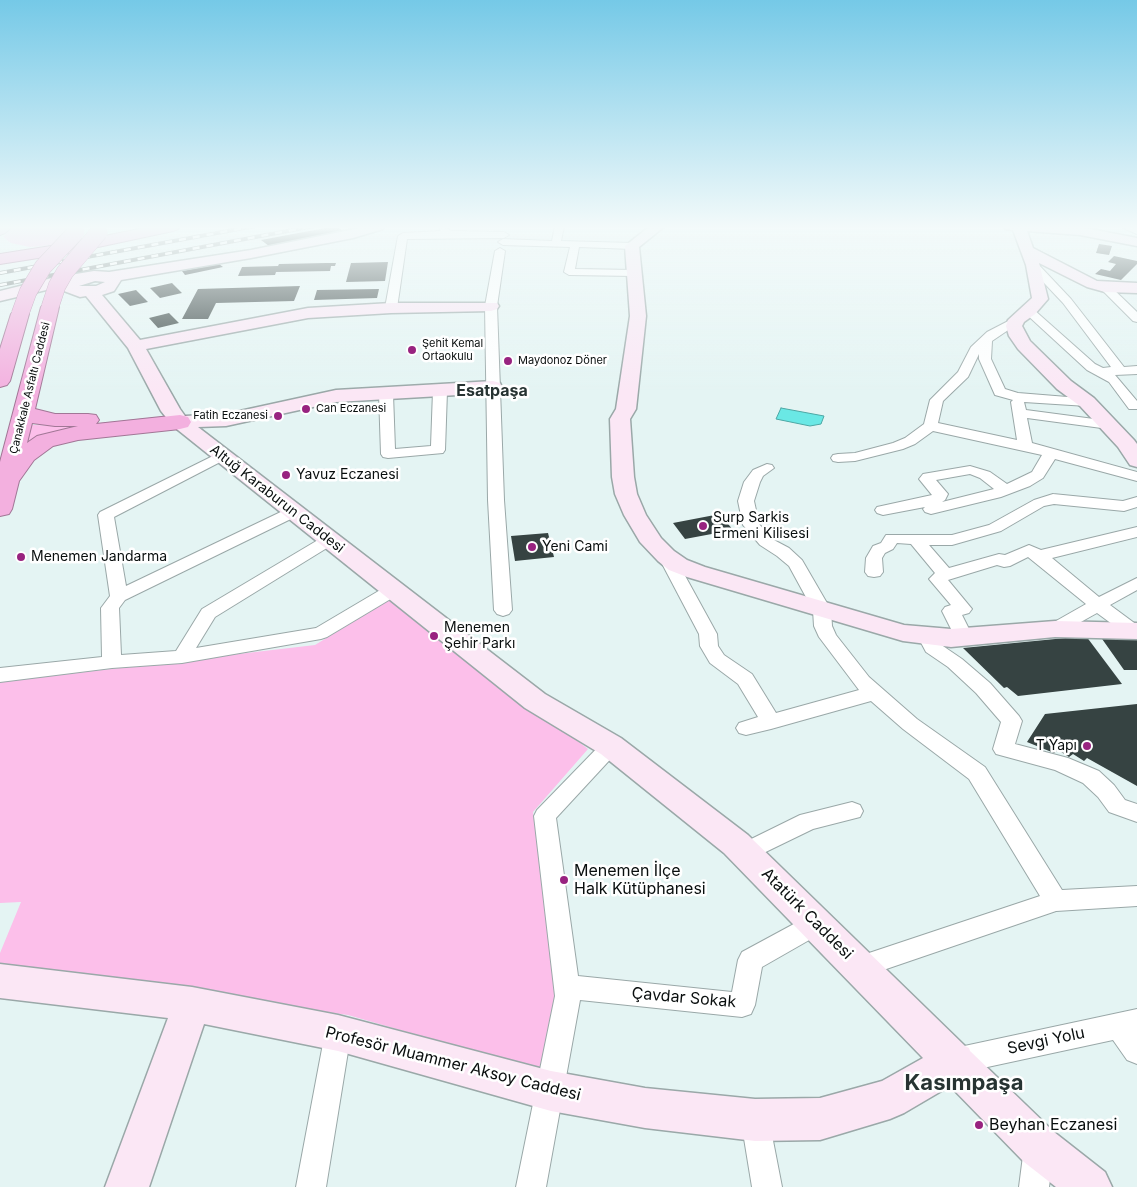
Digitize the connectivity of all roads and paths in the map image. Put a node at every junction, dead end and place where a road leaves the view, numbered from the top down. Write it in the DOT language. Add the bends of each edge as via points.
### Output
graph roads {
  1 [pos="34,281"];
  2 [pos="60,281"];
  3 [pos="88,281"];
  4 [pos="395,281"];
  5 [pos="495,281"];
  6 [pos="635,281"];
  7 [pos="1036,281"];
  8 [pos="1050,281"];
  9 [pos="1089,281"];
  10 [pos="81,287"];
  11 [pos="1105,287"];
  12 [pos="1137,288"];
  13 [pos="0,296"];
  14 [pos="0,304"];
  15 [pos="491,306"];
  16 [pos="390,308"];
  17 [pos="1023,315"];
  18 [pos="1135,315"];
  19 [pos="1057,336"];
  20 [pos="1095,339"];
  21 [pos="986,340"];
  22 [pos="136,346"];
  23 [pos="1131,370"];
  24 [pos="1101,372"];
  25 [pos="0,379"];
  26 [pos="493,388"];
  27 [pos="440,390"];
  28 [pos="386,394"];
  29 [pos="1017,397"];
  30 [pos="1087,402"];
  31 [pos="1134,406"];
  32 [pos="25,412"];
  33 [pos="1021,413"];
  34 [pos="176,416"];
  35 [pos="1109,424"];
  36 [pos="930,426"];
  37 [pos="1025,446"];
  38 [pos="1051,453"];
  39 [pos="221,456"];
  40 [pos="838,458"];
  41 [pos="1137,461"];
  42 [pos="767,468"];
  43 [pos="1137,477"];
  44 [pos="6,483"];
  45 [pos="1010,488"];
  46 [pos="1137,502"];
  47 [pos="1039,503"];
  48 [pos="0,509"];
  49 [pos="931,509"];
  50 [pos="883,510"];
  51 [pos="293,512"];
  52 [pos="1137,532"];
  53 [pos="329,540"];
  54 [pos="916,540"];
  55 [pos="666,556"];
  56 [pos="1039,556"];
  57 [pos="874,572"];
  58 [pos="945,574"];
  59 [pos="1137,583"];
  60 [pos="393,590"];
  61 [pos="119,596"];
  62 [pos="1098,605"];
  63 [pos="503,610"];
  64 [pos="822,610"];
  65 [pos="1055,629"];
  66 [pos="1135,631"];
  67 [pos="928,637"];
  68 [pos="964,637"];
  69 [pos="182,657"];
  70 [pos="112,662"];
  71 [pos="498,672"];
  72 [pos="0,675"];
  73 [pos="874,693"];
  74 [pos="771,722"];
  75 [pos="746,728"];
  76 [pos="611,746"];
  77 [pos="852,811"];
  78 [pos="1137,813"];
  79 [pos="745,853"];
  80 [pos="1137,896"];
  81 [pos="1056,901"];
  82 [pos="816,923"];
  83 [pos="860,967"];
  84 [pos="0,981"];
  85 [pos="567,987"];
  86 [pos="192,1004"];
  87 [pos="1127,1023"];
  88 [pos="338,1033"];
  89 [pos="1137,1051"];
  90 [pos="955,1061"];
  91 [pos="550,1091"];
  92 [pos="755,1120"];
  93 [pos="1039,1146"];
  94 [pos="127,1187"];
  95 [pos="310,1187"];
  96 [pos="531,1187"];
  97 [pos="766,1187"];
  98 [pos="1034,1187"];
  99 [pos="1090,1187"];
  1 -- 25 [label="highway, Çanakkale Asfaltı Caddesi, bridge" via="20,314"];
  2 -- 32 [label="highway, Çanakkale Asfaltı Caddesi, bridge"];
  3 -- 10 [label="street"];
  4 -- 16 [label="street"];
  5 -- 15 [label="street"];
  6 -- 55 [label="street" via="638,316 626,409 620,419 623,477 635,515 652,542"];
  7 -- 17 [label="street" via="1040,299"];
  8 -- 20 [label="street"];
  9 -- 11 [label="street"];
  10 -- 13 [label="street" via="52,283"];
  10 -- 14 [label="street"];
  10 -- 22 [label="street, Altuğ Karaburun Caddesi"];
  11 -- 12 [label="street"];
  11 -- 18 [label="street"];
  15 -- 16 [label="street"];
  15 -- 26 [label="street"];
  16 -- 22 [label="street" via="308,313"];
  17 -- 19 [label="street"];
  17 -- 21 [label="street"];
  17 -- 30 [label="street" via="1014,326 1024,345 1064,385"];
  19 -- 20 [label="street"];
  19 -- 24 [label="street"];
  20 -- 23 [label="street"];
  21 -- 29 [label="street" via="985,359 1000,392"];
  21 -- 36 [label="street" via="975,350 963,374 937,400"];
  22 -- 34 [label="street, Altuğ Karaburun Caddesi"];
  23 -- 24 [label="street"];
  24 -- 31 [label="street" via="1114,379"];
  26 -- 27 [label="street"];
  26 -- 63 [label="street"];
  27 -- 28 [label="street"];
  27 -- 28 [label="street" via="438,450 388,454"];
  28 -- 34 [label="street" via="336,396 226,420"];
  29 -- 30 [label="street"];
  29 -- 33 [label="street"];
  30 -- 35 [label="street"];
  32 -- 34 [label="highway" via="39,418 80,421"];
  32 -- 44 [label="highway, Çanakkale Asfaltı Caddesi"];
  33 -- 35 [label="street"];
  33 -- 37 [label="street"];
  34 -- 39 [label="street, Altuğ Karaburun Caddesi"];
  34 -- 44 [label="highway" via="45,441 26,455"];
  35 -- 41 [label="street"];
  36 -- 37 [label="street"];
  36 -- 40 [label="street" via="898,446 856,457"];
  37 -- 38 [label="street"];
  38 -- 43 [label="street"];
  38 -- 45 [label="street" via="1038,475"];
  39 -- 51 [label="street, Altuğ Karaburun Caddesi"];
  39 -- 61 [label="street" via="106,515"];
  42 -- 64 [label="street" via="752,482 746,501 751,524 766,542 796,564"];
  44 -- 48 [label="highway, Çanakkale Asfaltı Caddesi"];
  45 -- 47 [label="street"];
  45 -- 49 [label="street"];
  45 -- 50 [label="street" via="970,470 928,477 940,497"];
  46 -- 47 [label="street" via="1124,506 1061,499"];
  47 -- 54 [label="street" via="995,528 972,535 952,540"];
  51 -- 53 [label="street, Altuğ Karaburun Caddesi"];
  51 -- 61 [label="street"];
  52 -- 56 [label="street"];
  53 -- 60 [label="street, Altuğ Karaburun Caddesi"];
  53 -- 69 [label="street" via="208,613"];
  54 -- 57 [label="street" via="892,538 874,558"];
  54 -- 58 [label="street"];
  55 -- 64 [label="street" via="696,572"];
  55 -- 74 [label="street" via="708,634 709,646 716,659 745,679"];
  56 -- 58 [label="street" via="1028,550 1004,562 998,559"];
  56 -- 62 [label="street"];
  58 -- 68 [label="street" via="938,579 963,608 951,612"];
  59 -- 62 [label="street"];
  60 -- 69 [label="street" via="321,633"];
  60 -- 71 [label="street, Altuğ Karaburun Caddesi"];
  61 -- 70 [label="street" via="110,608"];
  62 -- 65 [label="street"];
  62 -- 66 [label="street"];
  64 -- 67 [label="street" via="885,629"];
  64 -- 73 [label="street" via="828,637"];
  65 -- 66 [label="street"];
  65 -- 68 [label="street"];
  67 -- 68 [label="street"];
  67 -- 78 [label="street" via="933,648 983,688 1012,720 1003,749 1061,764 1091,777 1118,806"];
  69 -- 70 [label="street"];
  70 -- 72 [label="street"];
  71 -- 76 [label="street, Atatürk Caddesi" via="535,701"];
  73 -- 74 [label="street"];
  73 -- 81 [label="street" via="977,773"];
  74 -- 75 [label="street"];
  76 -- 79 [label="street, Atatürk Caddesi"];
  76 -- 85 [label="street" via="545,816"];
  77 -- 79 [label="street" via="808,821"];
  79 -- 82 [label="street, Atatürk Caddesi"];
  80 -- 81 [label="street"];
  81 -- 83 [label="street"];
  82 -- 83 [label="street, Atatürk Caddesi"];
  82 -- 85 [label="street, Çavdar Sokak" via="751,960 742,1004"];
  83 -- 90 [label="street, Atatürk Caddesi"];
  84 -- 86 [label="street, Profesör Muammer Aksoy Caddesi"];
  85 -- 91 [label="street"];
  86 -- 88 [label="street, Profesör Muammer Aksoy Caddesi"];
  86 -- 94 [label="street"];
  87 -- 89 [label="street"];
  87 -- 90 [label="street, Sevgi Yolu"];
  88 -- 91 [label="street, Profesör Muammer Aksoy Caddesi"];
  88 -- 95 [label="street"];
  90 -- 92 [label="street, Profesör Muammer Aksoy Caddesi" via="890,1099 820,1119"];
  90 -- 93 [label="street, Atatürk Caddesi"];
  91 -- 92 [label="street, Profesör Muammer Aksoy Caddesi" via="645,1108"];
  91 -- 96 [label="street"];
  92 -- 97 [label="street"];
  93 -- 98 [label="street"];
  93 -- 99 [label="street, Atatürk Caddesi"];
}
